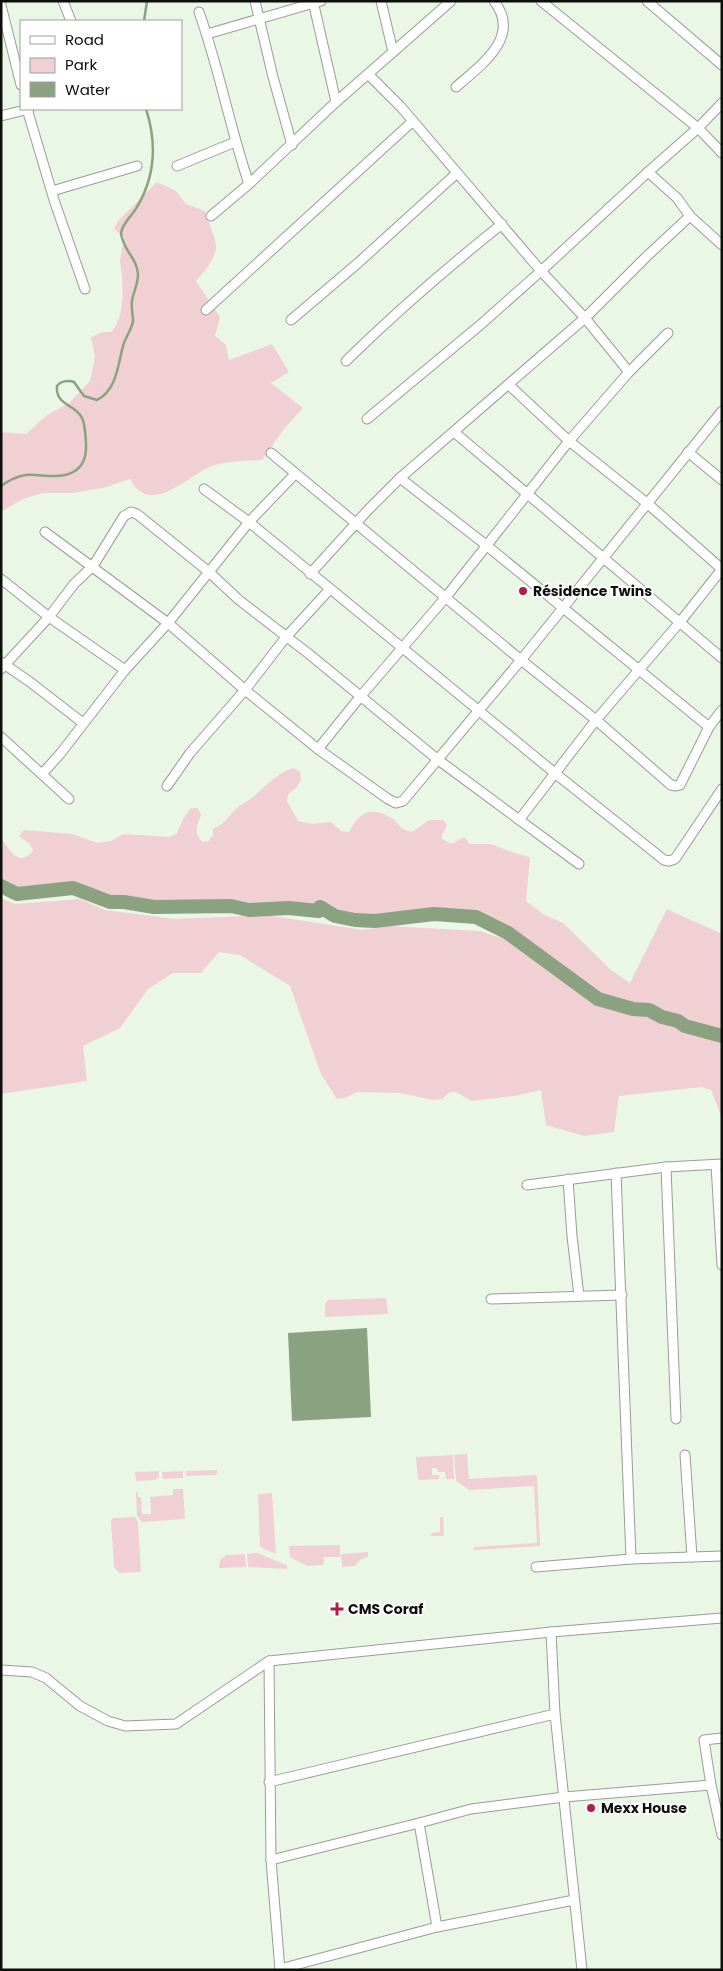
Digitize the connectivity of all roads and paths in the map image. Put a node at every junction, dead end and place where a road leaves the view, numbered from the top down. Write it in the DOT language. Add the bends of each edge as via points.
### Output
graph roads {
  1 [pos="63,1"];
  2 [pos="255,1"];
  3 [pos="381,1"];
  4 [pos="438,1"];
  5 [pos="451,1"];
  6 [pos="494,1"];
  7 [pos="541,1"];
  8 [pos="647,1"];
  9 [pos="316,2"];
  10 [pos="1,5"];
  11 [pos="441,11"];
  12 [pos="199,12"];
  13 [pos="259,19"];
  14 [pos="71,20"];
  15 [pos="207,34"];
  16 [pos="393,52"];
  17 [pos="722,65"];
  18 [pos="369,75"];
  19 [pos="20,81"];
  20 [pos="456,87"];
  21 [pos="336,102"];
  22 [pos="722,103"];
  23 [pos="24,110"];
  24 [pos="28,110"];
  25 [pos="1,116"];
  26 [pos="414,121"];
  27 [pos="698,128"];
  28 [pos="235,142"];
  29 [pos="292,145"];
  30 [pos="722,153"];
  31 [pos="137,166"];
  32 [pos="177,166"];
  33 [pos="648,172"];
  34 [pos="457,173"];
  35 [pos="249,184"];
  36 [pos="52,191"];
  37 [pos="211,216"];
  38 [pos="690,216"];
  39 [pos="502,224"];
  40 [pos="722,245"];
  41 [pos="541,271"];
  42 [pos="85,289"];
  43 [pos="206,310"];
  44 [pos="585,318"];
  45 [pos="291,320"];
  46 [pos="668,333"];
  47 [pos="346,361"];
  48 [pos="629,372"];
  49 [pos="509,385"];
  50 [pos="722,411"];
  51 [pos="367,419"];
  52 [pos="454,432"];
  53 [pos="569,441"];
  54 [pos="688,452"];
  55 [pos="271,453"];
  56 [pos="294,474"];
  57 [pos="400,478"];
  58 [pos="722,480"];
  59 [pos="204,489"];
  60 [pos="526,494"];
  61 [pos="648,504"];
  62 [pos="249,522"];
  63 [pos="355,523"];
  64 [pos="45,532"];
  65 [pos="486,545"];
  66 [pos="604,558"];
  67 [pos="93,566"];
  68 [pos="722,569"];
  69 [pos="209,572"];
  70 [pos="310,574"];
  71 [pos="1,579"];
  72 [pos="330,588"];
  73 [pos="446,597"];
  74 [pos="562,609"];
  75 [pos="49,617"];
  76 [pos="680,622"];
  77 [pos="168,623"];
  78 [pos="286,637"];
  79 [pos="402,648"];
  80 [pos="722,658"];
  81 [pos="521,660"];
  82 [pos="3,665"];
  83 [pos="639,669"];
  84 [pos="125,670"];
  85 [pos="245,690"];
  86 [pos="360,697"];
  87 [pos="478,710"];
  88 [pos="722,710"];
  89 [pos="596,720"];
  90 [pos="83,723"];
  91 [pos="708,727"];
  92 [pos="1,737"];
  93 [pos="318,749"];
  94 [pos="437,759"];
  95 [pos="42,774"];
  96 [pos="556,774"];
  97 [pos="167,786"];
  98 [pos="722,789"];
  99 [pos="69,799"];
  100 [pos="519,820"];
  101 [pos="579,864"];
  102 [pos="719,1164"];
  103 [pos="666,1167"];
  104 [pos="616,1173"];
  105 [pos="568,1179"];
  106 [pos="527,1185"];
  107 [pos="722,1265"];
  108 [pos="622,1294"];
  109 [pos="579,1296"];
  110 [pos="491,1299"];
  111 [pos="676,1419"];
  112 [pos="685,1455"];
  113 [pos="722,1556"];
  114 [pos="692,1557"];
  115 [pos="630,1559"];
  116 [pos="536,1567"];
  117 [pos="722,1618"];
  118 [pos="551,1632"];
  119 [pos="269,1661"];
  120 [pos="1,1670"];
  121 [pos="555,1714"];
  122 [pos="722,1738"];
  123 [pos="269,1782"];
  124 [pos="711,1785"];
  125 [pos="564,1797"];
  126 [pos="419,1824"];
  127 [pos="722,1835"];
  128 [pos="271,1860"];
  129 [pos="574,1900"];
  130 [pos="437,1927"];
  131 [pos="280,1969"];
  132 [pos="582,1970"];
  1 -- 14 [label="street"];
  2 -- 13 [label="street"];
  3 -- 16 [label="street"];
  4 -- 11 [label="street"];
  5 -- 11 [label="street"];
  6 -- 20 [label="street" via="502,12 498,48"];
  7 -- 27 [label="street"];
  8 -- 17 [label="street"];
  9 -- 13 [label="street"];
  9 -- 21 [label="street"];
  10 -- 19 [label="street"];
  11 -- 16 [label="street"];
  12 -- 15 [label="street"];
  13 -- 15 [label="street"];
  13 -- 29 [label="street"];
  15 -- 28 [label="street"];
  16 -- 18 [label="street"];
  18 -- 21 [label="street"];
  18 -- 26 [label="street"];
  21 -- 29 [label="street"];
  22 -- 27 [label="street"];
  23 -- 25 [label="street"];
  24 -- 36 [label="street"];
  26 -- 34 [label="street"];
  26 -- 43 [label="street"];
  27 -- 30 [label="street"];
  27 -- 33 [label="street"];
  28 -- 32 [label="street"];
  28 -- 35 [label="street"];
  29 -- 35 [label="street"];
  31 -- 36 [label="street"];
  33 -- 38 [label="street" via="677,198"];
  33 -- 41 [label="street"];
  34 -- 39 [label="street"];
  34 -- 45 [label="street"];
  35 -- 37 [label="street"];
  36 -- 42 [label="street"];
  38 -- 40 [label="street"];
  38 -- 44 [label="street"];
  39 -- 41 [label="street"];
  39 -- 47 [label="street" via="439,274"];
  41 -- 44 [label="street"];
  41 -- 51 [label="street"];
  44 -- 48 [label="street"];
  44 -- 49 [label="street"];
  46 -- 48 [label="street"];
  48 -- 53 [label="street"];
  49 -- 52 [label="street"];
  49 -- 53 [label="street"];
  50 -- 54 [label="street"];
  52 -- 57 [label="street"];
  52 -- 60 [label="street"];
  53 -- 60 [label="street"];
  53 -- 61 [label="street"];
  54 -- 58 [label="street"];
  54 -- 61 [label="street"];
  55 -- 56 [label="street"];
  56 -- 62 [label="street"];
  56 -- 63 [label="street"];
  57 -- 63 [label="street"];
  57 -- 65 [label="street"];
  59 -- 62 [label="street"];
  60 -- 65 [label="street"];
  60 -- 66 [label="street"];
  61 -- 66 [label="street"];
  61 -- 68 [label="street"];
  62 -- 69 [label="street"];
  62 -- 70 [label="street"];
  63 -- 70 [label="street"];
  63 -- 73 [label="street"];
  64 -- 67 [label="street"];
  65 -- 73 [label="street"];
  65 -- 74 [label="street"];
  66 -- 74 [label="street"];
  66 -- 76 [label="street"];
  67 -- 69 [label="street" via="124,516 131,512"];
  67 -- 75 [label="street" via="74,584"];
  67 -- 77 [label="street"];
  68 -- 76 [label="street"];
  69 -- 77 [label="street"];
  69 -- 78 [label="street"];
  70 -- 72 [label="street"];
  71 -- 75 [label="street"];
  72 -- 78 [label="street"];
  72 -- 79 [label="street"];
  73 -- 79 [label="street"];
  73 -- 81 [label="street"];
  74 -- 81 [label="street"];
  74 -- 83 [label="street"];
  75 -- 82 [label="street"];
  75 -- 84 [label="street"];
  76 -- 80 [label="street"];
  76 -- 83 [label="street"];
  77 -- 84 [label="street"];
  77 -- 85 [label="street"];
  78 -- 85 [label="street"];
  78 -- 86 [label="street"];
  79 -- 86 [label="street"];
  79 -- 87 [label="street"];
  81 -- 87 [label="street"];
  81 -- 89 [label="street"];
  82 -- 90 [label="street"];
  83 -- 89 [label="street"];
  83 -- 91 [label="street"];
  84 -- 90 [label="street"];
  85 -- 93 [label="street"];
  85 -- 97 [label="street" via="190,753"];
  86 -- 93 [label="street"];
  86 -- 94 [label="street"];
  87 -- 94 [label="street"];
  87 -- 96 [label="street"];
  88 -- 91 [label="street"];
  89 -- 91 [label="street" via="676,786 680,785"];
  89 -- 96 [label="street"];
  90 -- 95 [label="street"];
  92 -- 95 [label="street"];
  93 -- 94 [label="street" via="396,803 404,801"];
  94 -- 100 [label="street"];
  95 -- 99 [label="street"];
  96 -- 98 [label="street" via="669,861 675,859"];
  96 -- 100 [label="street"];
  100 -- 101 [label="street"];
  102 -- 103 [label="street"];
  102 -- 107 [label="street"];
  103 -- 104 [label="street"];
  103 -- 111 [label="street"];
  104 -- 105 [label="street"];
  104 -- 108 [label="street"];
  105 -- 106 [label="street"];
  105 -- 109 [label="street"];
  108 -- 109 [label="street"];
  108 -- 115 [label="street"];
  109 -- 110 [label="street"];
  112 -- 114 [label="street"];
  113 -- 114 [label="street"];
  114 -- 115 [label="street"];
  115 -- 116 [label="street"];
  117 -- 118 [label="street"];
  118 -- 119 [label="street"];
  118 -- 121 [label="street"];
  119 -- 120 [label="street" via="176,1724 125,1726 93,1715 46,1678 32,1672"];
  119 -- 123 [label="street"];
  121 -- 123 [label="street"];
  121 -- 125 [label="street"];
  122 -- 124 [label="street" via="704,1740"];
  123 -- 128 [label="street"];
  124 -- 125 [label="street"];
  124 -- 127 [label="street"];
  125 -- 126 [label="street" via="471,1808"];
  125 -- 129 [label="street"];
  126 -- 128 [label="street"];
  126 -- 130 [label="street"];
  128 -- 131 [label="street"];
  129 -- 130 [label="street"];
  129 -- 132 [label="street"];
  130 -- 131 [label="street"];
}
